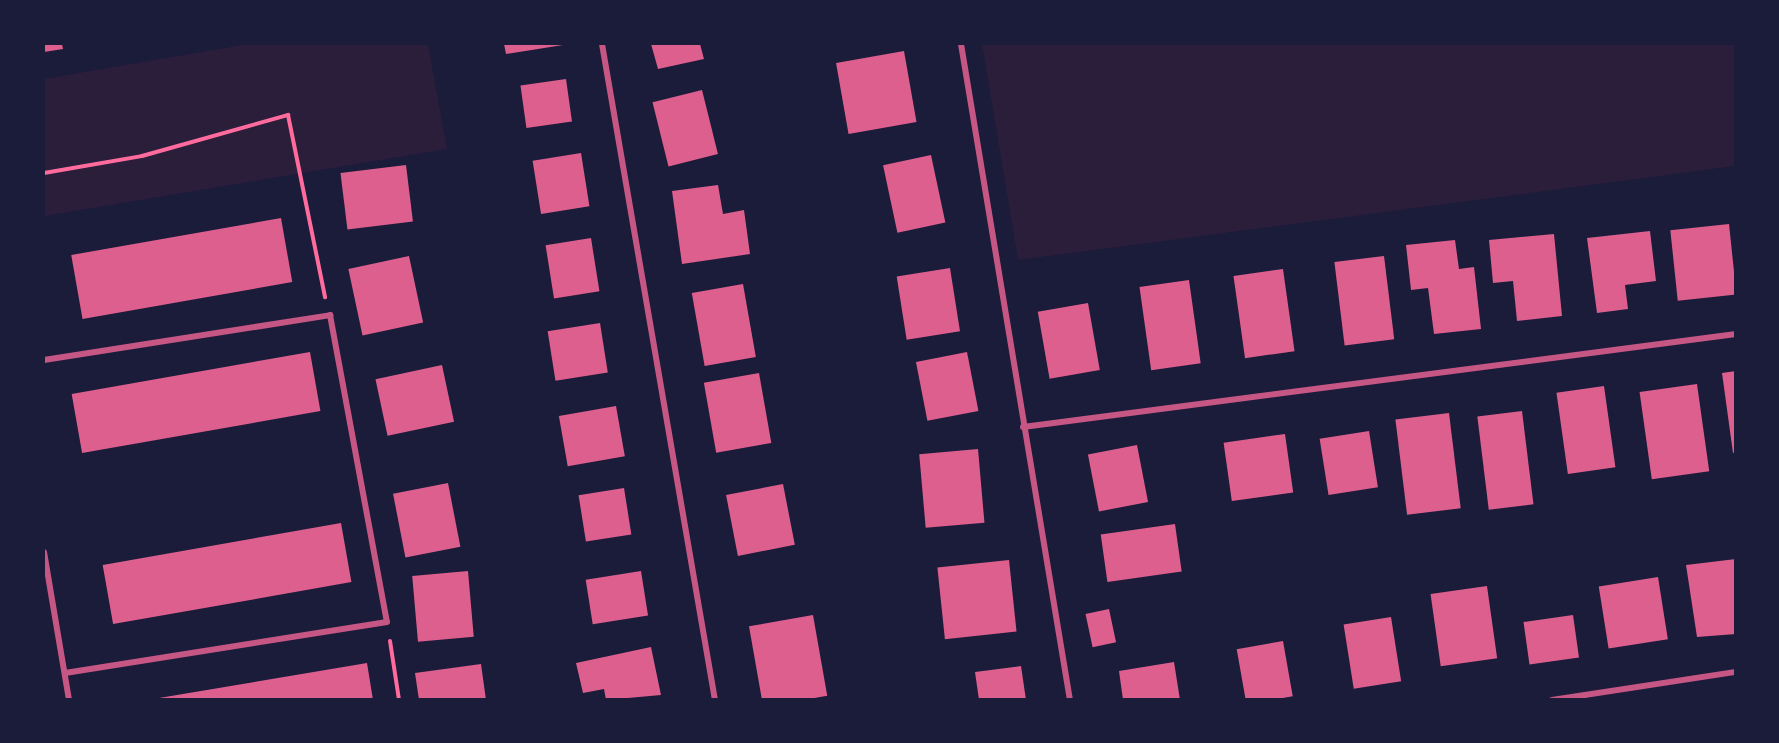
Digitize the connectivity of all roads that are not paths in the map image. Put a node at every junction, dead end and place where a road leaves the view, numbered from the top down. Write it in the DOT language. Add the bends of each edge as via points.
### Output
graph roads {
  1 [pos="602,44"];
  2 [pos="960,44"];
  3 [pos="1736,334"];
  4 [pos="44,360"];
  5 [pos="1023,427"];
  6 [pos="44,552"];
  7 [pos="1736,672"];
  8 [pos="65,673"];
  9 [pos="69,699"];
  10 [pos="715,699"];
  11 [pos="1070,699"];
  12 [pos="1552,699"];
  1 -- 10 [label="street"];
  2 -- 5 [label="street"];
  3 -- 5 [label="street"];
  4 -- 8 [label="street" via="330,315 387,622"];
  5 -- 11 [label="street"];
  6 -- 8 [label="street"];
  7 -- 12 [label="street"];
  8 -- 9 [label="street"];
}
